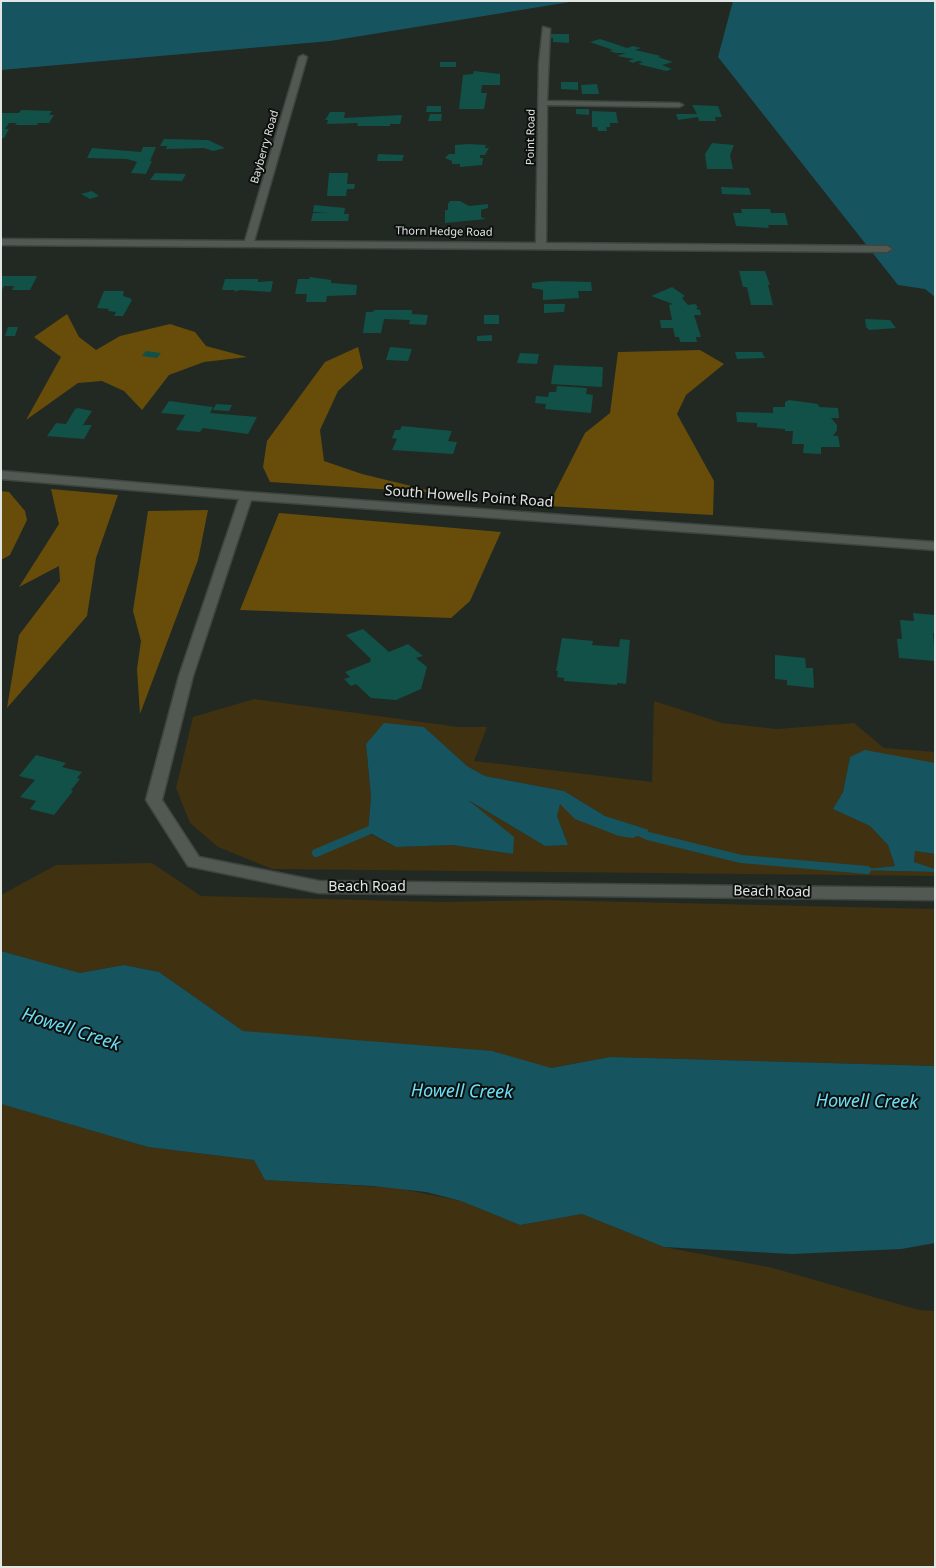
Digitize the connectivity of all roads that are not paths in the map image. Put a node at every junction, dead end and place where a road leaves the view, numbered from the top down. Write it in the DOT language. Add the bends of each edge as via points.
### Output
graph roads {
  1 [pos="546,29"];
  2 [pos="303,57"];
  3 [pos="543,103"];
  4 [pos="679,105"];
  5 [pos="1,242"];
  6 [pos="249,243"];
  7 [pos="541,246"];
  8 [pos="888,249"];
  9 [pos="1,475"];
  10 [pos="246,496"];
  11 [pos="935,546"];
  12 [pos="935,894"];
  1 -- 3 [label="street, Point Road"];
  2 -- 6 [label="street, Bayberry Road"];
  3 -- 4 [label="street"];
  3 -- 7 [label="street, Point Road"];
  5 -- 6 [label="street, Thorn Hedge Road"];
  6 -- 7 [label="street, Thorn Hedge Road"];
  7 -- 8 [label="street, Thorn Hedge Road"];
  9 -- 10 [label="street, South Howells Point Road"];
  10 -- 11 [label="street, South Howells Point Road"];
  10 -- 12 [label="street, Beach Road" via="186,676 154,800 194,862 319,887"];
}
